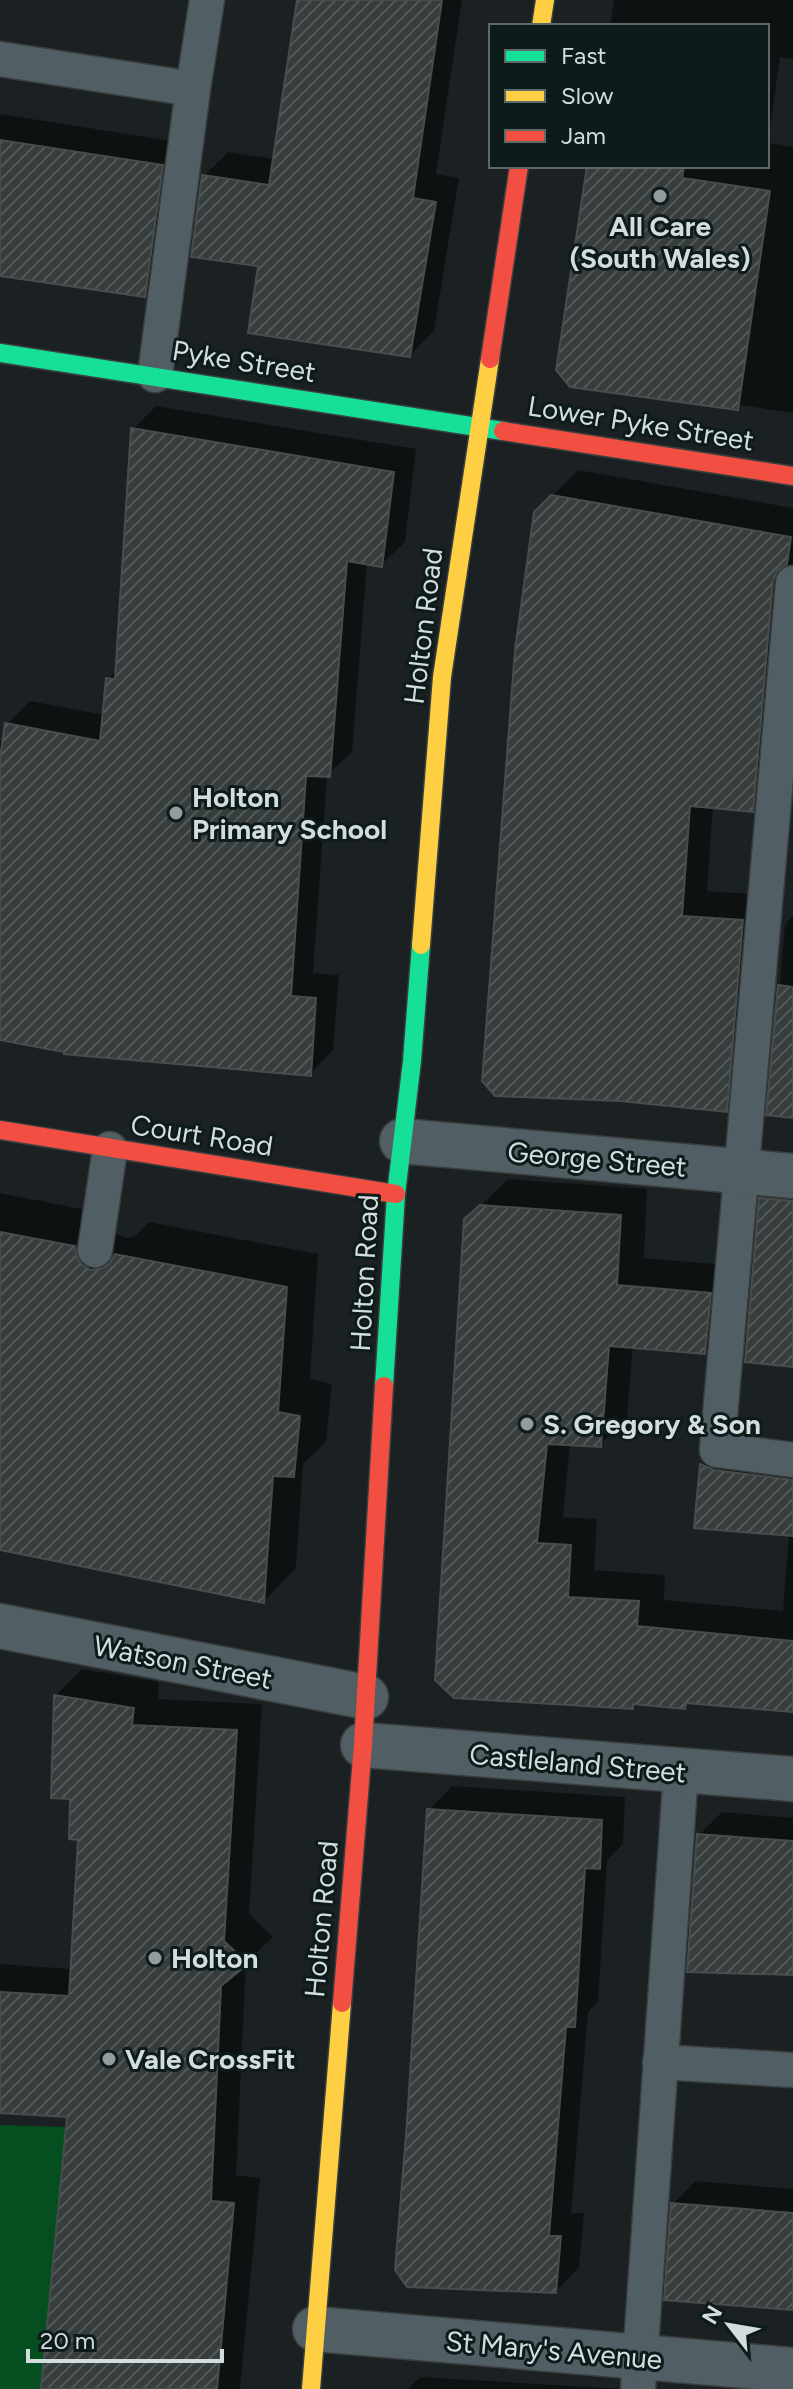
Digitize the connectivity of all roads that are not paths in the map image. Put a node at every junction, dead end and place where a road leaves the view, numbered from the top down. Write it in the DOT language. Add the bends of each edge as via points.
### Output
graph roads {
  1 [pos="207,0"];
  2 [pos="545,0"];
  3 [pos="541,24"];
  4 [pos="0,59"];
  5 [pos="193,89"];
  6 [pos="519,168"];
  7 [pos="0,353"];
  8 [pos="155,375"];
  9 [pos="479,426"];
  10 [pos="793,476"];
  11 [pos="793,583"];
  12 [pos="783,817"];
  13 [pos="0,1130"];
  14 [pos="402,1141"];
  15 [pos="110,1149"];
  16 [pos="729,1171"];
  17 [pos="793,1176"];
  18 [pos="396,1194"];
  19 [pos="95,1250"];
  20 [pos="793,1460"];
  21 [pos="0,1626"];
  22 [pos="366,1697"];
  23 [pos="363,1745"];
  24 [pos="681,1771"];
  25 [pos="793,1779"];
  26 [pos="660,2062"];
  27 [pos="793,2070"];
  28 [pos="315,2329"];
  29 [pos="793,2370"];
  30 [pos="639,2373"];
  31 [pos="311,2389"];
  1 -- 5 [label="lane"];
  2 -- 3 [label="street"];
  4 -- 5 [label="lane"];
  5 -- 8 [label="lane"];
  6 -- 9 [label="street, Holton Road"];
  7 -- 8 [label="street, Pyke Street"];
  8 -- 9 [label="street, Pyke Street"];
  9 -- 10 [label="street, Lower Pyke Street"];
  9 -- 14 [label="street, Holton Road" via="442,677"];
  11 -- 12 [label="lane"];
  12 -- 16 [label="lane"];
  13 -- 15 [label="street, Court Road"];
  14 -- 16 [label="street, George Street"];
  14 -- 18 [label="street, Holton Road"];
  15 -- 18 [label="street, Court Road"];
  15 -- 19 [label="lane"];
  16 -- 17 [label="street, George Street"];
  16 -- 20 [label="lane" via="717,1450"];
  18 -- 22 [label="street, Holton Road"];
  21 -- 22 [label="street, Watson Street"];
  22 -- 23 [label="street, Holton Road"];
  23 -- 24 [label="street, Castleland Street"];
  23 -- 28 [label="street, Holton Road"];
  24 -- 25 [label="street, Castleland Street"];
  24 -- 26 [label="lane"];
  26 -- 27 [label="lane"];
  26 -- 30 [label="lane"];
  28 -- 30 [label="street, St Mary's Avenue" via="438,2340"];
  28 -- 31 [label="street, Holton Road"];
  29 -- 30 [label="street, St Mary's Avenue"];
}
